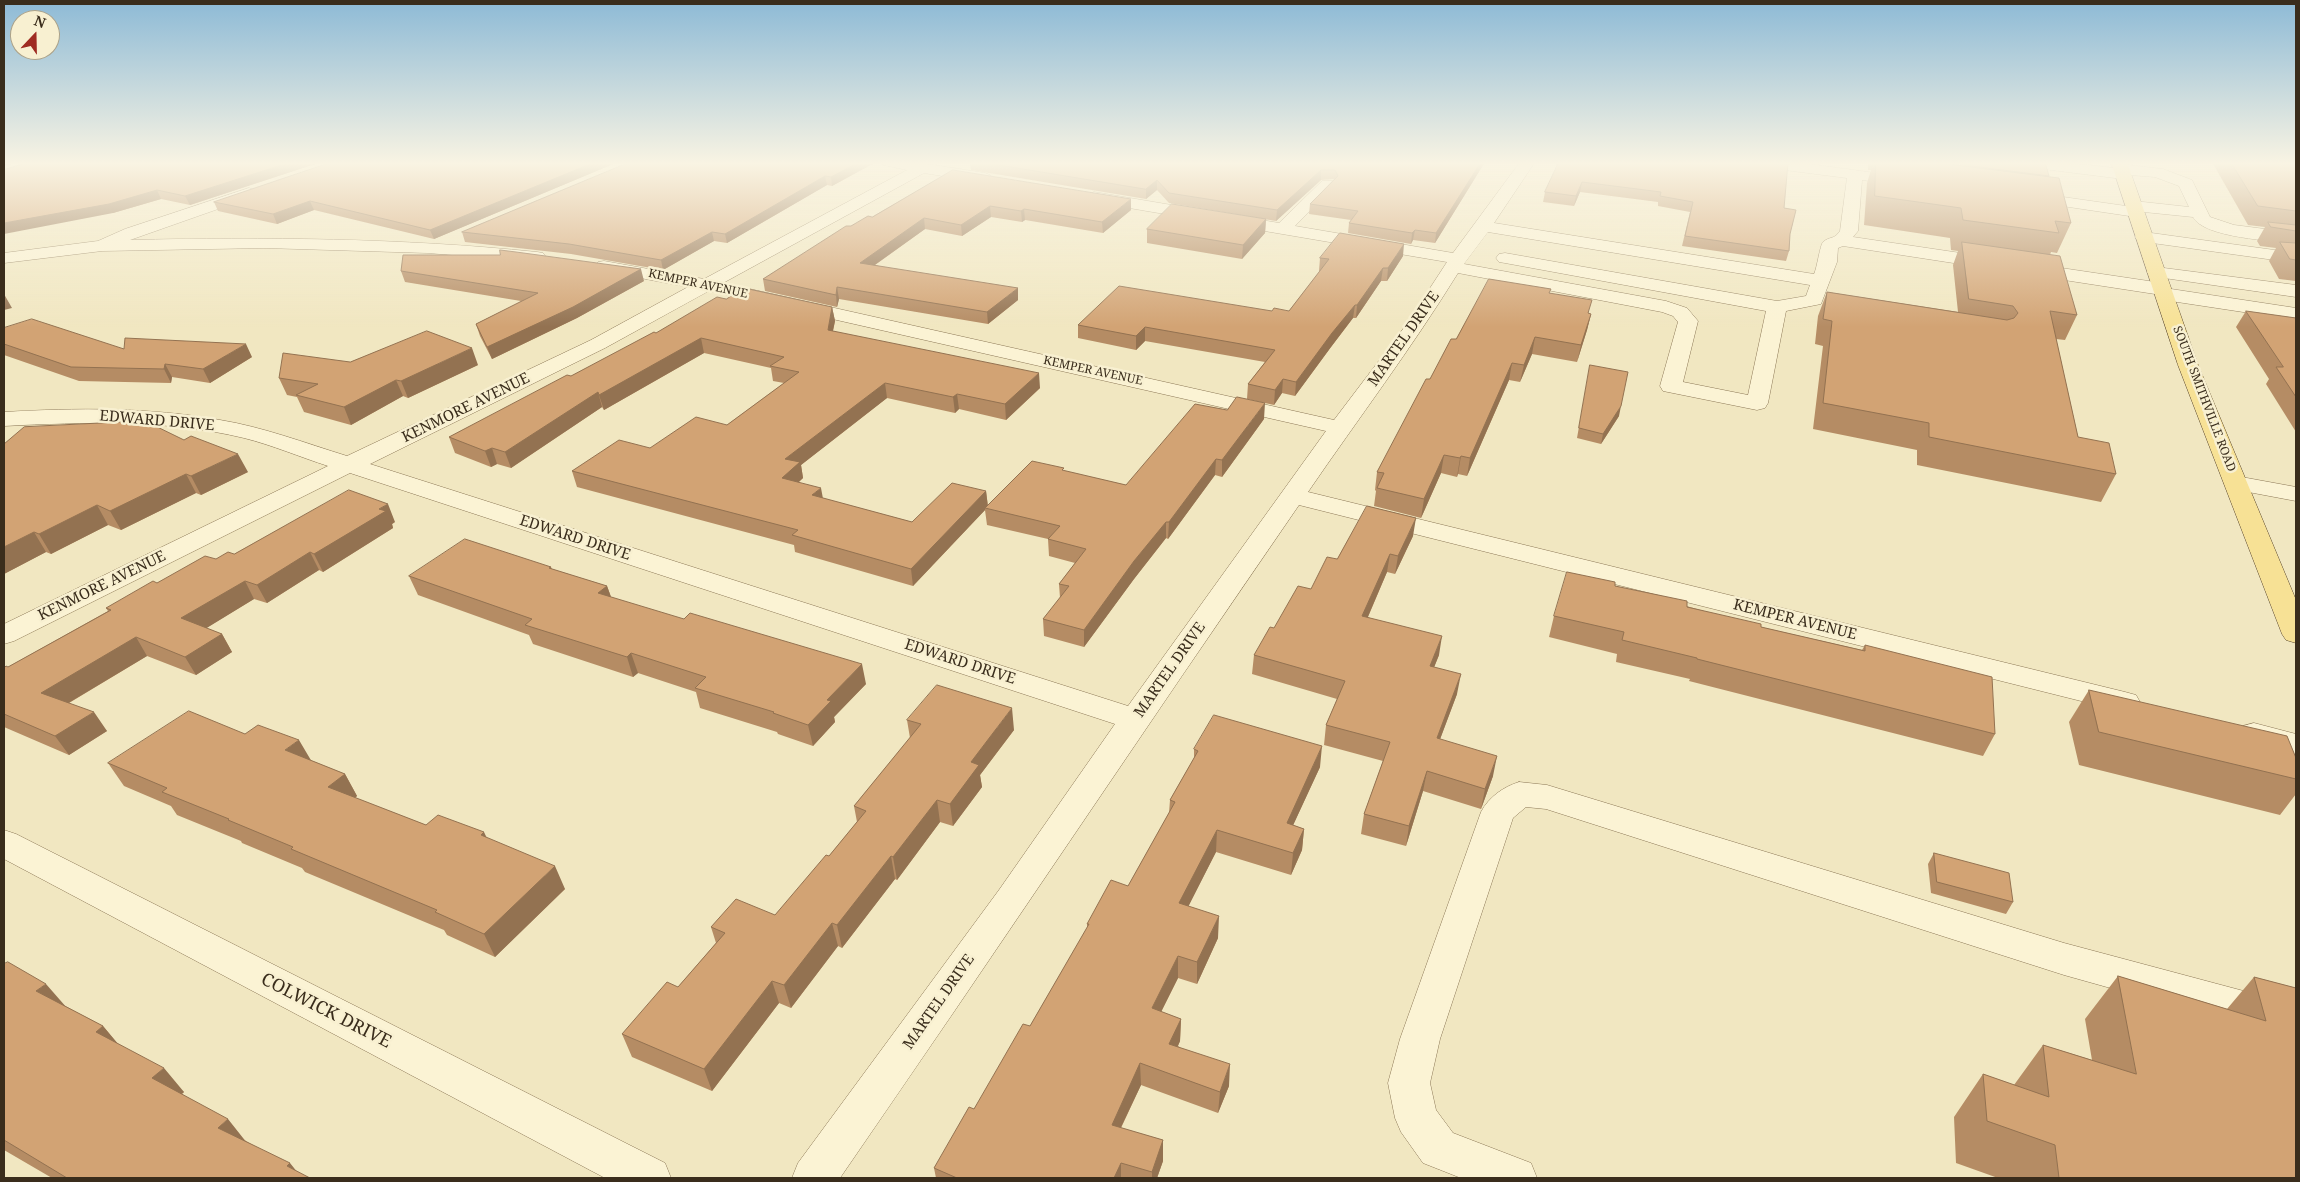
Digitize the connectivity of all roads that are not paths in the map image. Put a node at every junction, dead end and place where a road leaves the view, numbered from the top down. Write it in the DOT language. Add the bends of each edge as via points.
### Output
graph roads {
  1 [pos="178,217"];
  2 [pos="832,217"];
  3 [pos="1214,217"];
  4 [pos="1295,217"];
  5 [pos="1489,217"];
  6 [pos="1850,217"];
  7 [pos="2137,217"];
  8 [pos="2201,217"];
  9 [pos="1483,226"];
  10 [pos="1283,229"];
  11 [pos="463,234"];
  12 [pos="2144,237"];
  13 [pos="2296,238"];
  14 [pos="1842,241"];
  15 [pos="102,246"];
  16 [pos="435,247"];
  17 [pos="4,258"];
  18 [pos="2296,258"];
  19 [pos="556,259"];
  20 [pos="1458,259"];
  21 [pos="584,263"];
  22 [pos="1821,281"];
  23 [pos="2161,285"];
  24 [pos="707,286"];
  25 [pos="2296,292"];
  26 [pos="1668,299"];
  27 [pos="1786,306"];
  28 [pos="1833,311"];
  29 [pos="2296,314"];
  30 [pos="4,419"];
  31 [pos="1341,428"];
  32 [pos="348,465"];
  33 [pos="2236,483"];
  34 [pos="2296,494"];
  35 [pos="1294,496"];
  36 [pos="2296,634"];
  37 [pos="4,635"];
  38 [pos="2152,708"];
  39 [pos="1135,718"];
  40 [pos="2229,728"];
  41 [pos="2296,745"];
  42 [pos="4,843"];
  43 [pos="2296,1023"];
  44 [pos="649,1178"];
  45 [pos="814,1178"];
  46 [pos="1515,1178"];
  1 -- 15 [label="street"];
  2 -- 24 [label="street, KENMORE AVENUE"];
  3 -- 10 [label="street"];
  4 -- 10 [label="street"];
  5 -- 9 [label="street, MARTEL DRIVE"];
  6 -- 14 [label="street" via="1848,231"];
  7 -- 12 [label="main road, SOUTH SMITHVILLE ROAD"];
  8 -- 13 [label="street" via="2214,226"];
  9 -- 20 [label="street, MARTEL DRIVE"];
  9 -- 22 [label="street"];
  10 -- 20 [label="street"];
  11 -- 16 [label="street"];
  12 -- 18 [label="street"];
  12 -- 23 [label="main road, SOUTH SMITHVILLE ROAD"];
  14 -- 22 [label="street" via="1830,245"];
  14 -- 23 [label="street"];
  15 -- 16 [label="street" via="294,242"];
  15 -- 17 [label="street"];
  16 -- 19 [label="street"];
  20 -- 26 [label="street"];
  20 -- 26 [label="street" via="1637,280"];
  20 -- 31 [label="street, MARTEL DRIVE" via="1414,328"];
  21 -- 24 [label="street, KEMPER AVENUE"];
  22 -- 27 [label="street" via="1814,300"];
  23 -- 25 [label="street"];
  23 -- 29 [label="street"];
  23 -- 33 [label="main road, SOUTH SMITHVILLE ROAD" via="2188,365"];
  24 -- 31 [label="street, KEMPER AVENUE"];
  24 -- 32 [label="street, KENMORE AVENUE" via="598,344"];
  26 -- 27 [label="street"];
  26 -- 27 [label="street" via="1688,321 1671,386 1757,404"];
  27 -- 28 [label="street"];
  30 -- 32 [label="street, EDWARD DRIVE" via="118,416 172,419 250,433"];
  31 -- 35 [label="street, MARTEL DRIVE"];
  32 -- 37 [label="street, KENMORE AVENUE"];
  32 -- 39 [label="street, EDWARD DRIVE"];
  33 -- 34 [label="street"];
  33 -- 36 [label="main road, SOUTH SMITHVILLE ROAD"];
  35 -- 38 [label="street, KEMPER AVENUE"];
  35 -- 39 [label="street, MARTEL DRIVE"];
  39 -- 45 [label="street, MARTEL DRIVE" via="1012,900"];
  40 -- 41 [label="street"];
  42 -- 44 [label="street, COLWICK DRIVE"];
  43 -- 46 [label="street" via="2064,959 1547,797 1519,794 1498,812 1420,1039 1410,1083 1416,1118 1438,1148"];
}
